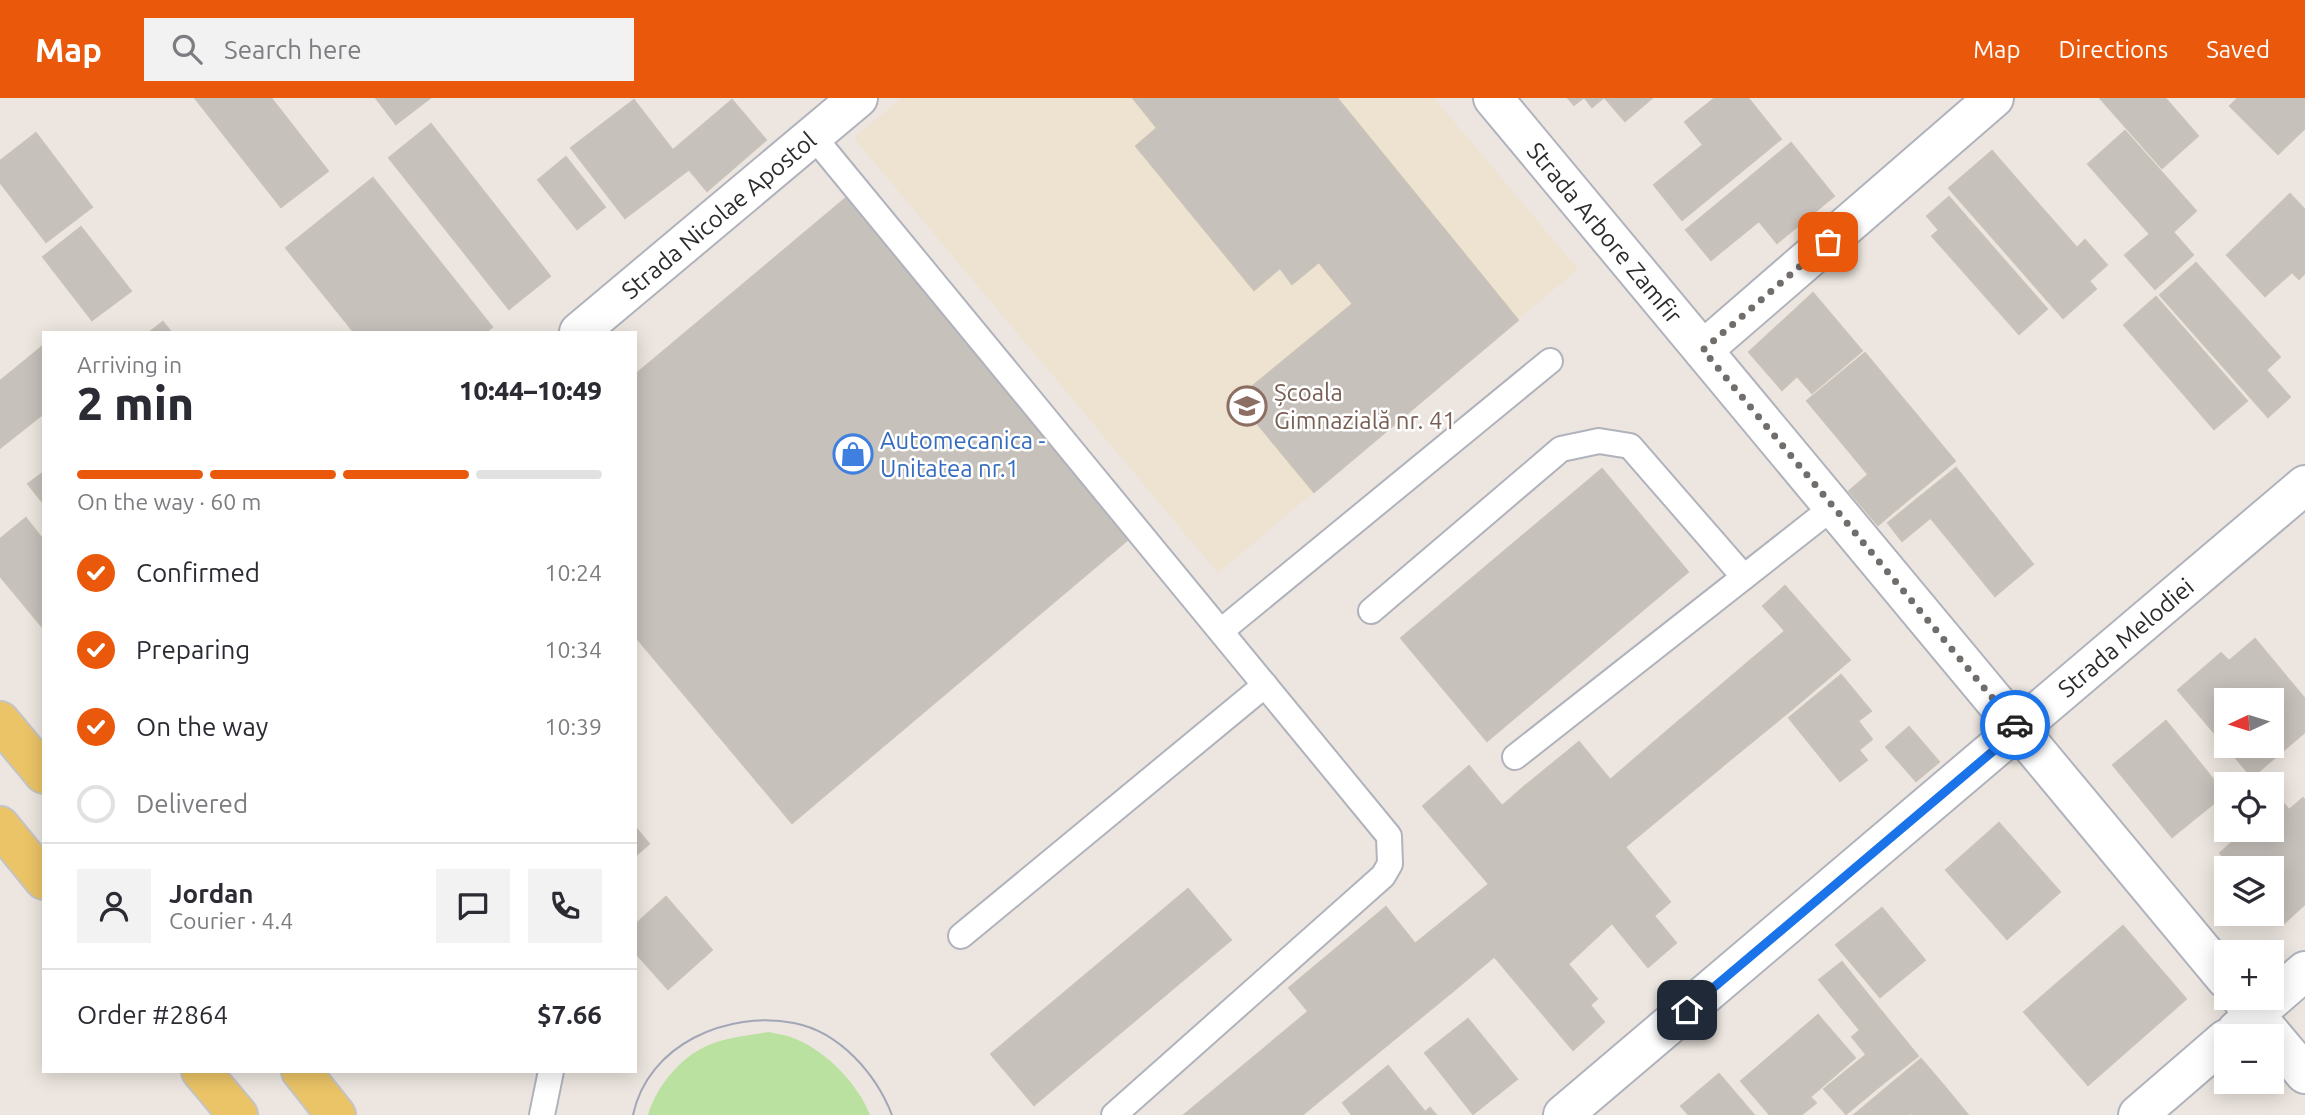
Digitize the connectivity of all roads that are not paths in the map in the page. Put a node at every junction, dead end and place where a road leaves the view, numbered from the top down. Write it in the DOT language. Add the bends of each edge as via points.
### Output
graph roads {
  1 [pos="858,98"];
  2 [pos="1493,98"];
  3 [pos="1994,98"];
  4 [pos="813,136"];
  5 [pos="580,331"];
  6 [pos="1703,350"];
  7 [pos="1550,361"];
  8 [pos="2305,485"];
  9 [pos="1833,507"];
  10 [pos="1744,577"];
  11 [pos="1371,611"];
  12 [pos="1221,631"];
  13 [pos="1265,685"];
  14 [pos="0,721"];
  15 [pos="2018,730"];
  16 [pos="1515,757"];
  17 [pos="42,772"];
  18 [pos="0,826"];
  19 [pos="42,878"];
  20 [pos="961,936"];
  21 [pos="2214,965"];
  22 [pos="2305,971"];
  23 [pos="2238,1022"];
  24 [pos="203,1073"];
  25 [pos="302,1073"];
  26 [pos="551,1073"];
  27 [pos="2305,1074"];
  28 [pos="238,1115"];
  29 [pos="336,1115"];
  30 [pos="542,1115"];
  31 [pos="1114,1115"];
  32 [pos="1563,1115"];
  33 [pos="2138,1115"];
  1 -- 4 [label="street, Strada Nicolae Apostol"];
  2 -- 6 [label="street, Strada Arbore Zamfir"];
  3 -- 6 [label="street"];
  4 -- 5 [label="street, Strada Nicolae Apostol"];
  4 -- 12 [label="lane"];
  6 -- 9 [label="street, Strada Arbore Zamfir"];
  7 -- 12 [label="lane"];
  8 -- 15 [label="street, Strada Melodiei"];
  9 -- 10 [label="lane"];
  9 -- 15 [label="street, Strada Arbore Zamfir"];
  10 -- 11 [label="lane" via="1630,446 1599,440 1561,449"];
  10 -- 16 [label="lane"];
  12 -- 13 [label="lane"];
  13 -- 20 [label="lane"];
  13 -- 31 [label="lane" via="1389,836 1391,864 1383,876"];
  14 -- 17 [label="main road"];
  15 -- 21 [label="street, Strada Arbore Zamfir"];
  15 -- 32 [label="street, Strada Melodiei"];
  18 -- 19 [label="main road"];
  22 -- 23 [label="street"];
  23 -- 27 [label="street"];
  23 -- 33 [label="street"];
  24 -- 28 [label="main road"];
  25 -- 29 [label="main road"];
  26 -- 30 [label="lane"];
}
